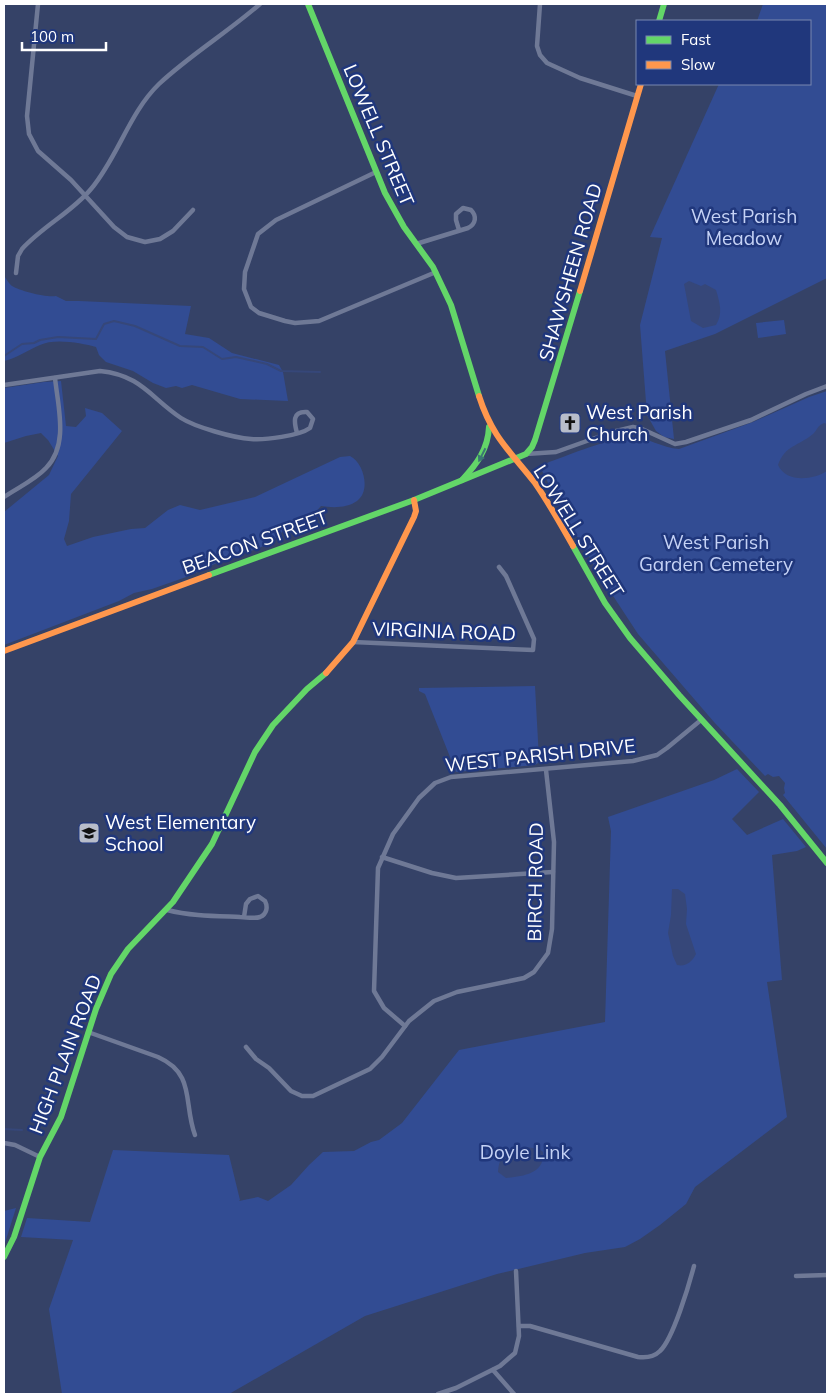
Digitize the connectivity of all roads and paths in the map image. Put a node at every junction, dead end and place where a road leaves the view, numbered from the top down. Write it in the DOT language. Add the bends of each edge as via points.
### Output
graph roads {
  1 [pos="38,4"];
  2 [pos="260,4"];
  3 [pos="308,4"];
  4 [pos="540,4"];
  5 [pos="664,4"];
  6 [pos="659,20"];
  7 [pos="640,85"];
  8 [pos="637,96"];
  9 [pos="376,172"];
  10 [pos="85,196"];
  11 [pos="193,210"];
  12 [pos="459,230"];
  13 [pos="416,244"];
  14 [pos="16,272"];
  15 [pos="436,272"];
  16 [pos="55,378"];
  17 [pos="4,385"];
  18 [pos="827,386"];
  19 [pos="487,420"];
  20 [pos="297,433"];
  21 [pos="526,454"];
  22 [pos="516,460"];
  23 [pos="460,482"];
  24 [pos="4,497"];
  25 [pos="414,500"];
  26 [pos="499,567"];
  27 [pos="353,642"];
  28 [pos="4,650"];
  29 [pos="702,720"];
  30 [pos="546,770"];
  31 [pos="382,857"];
  32 [pos="827,863"];
  33 [pos="553,872"];
  34 [pos="167,910"];
  35 [pos="244,917"];
  36 [pos="405,1026"];
  37 [pos="88,1032"];
  38 [pos="246,1047"];
  39 [pos="195,1135"];
  40 [pos="4,1143"];
  41 [pos="40,1157"];
  42 [pos="4,1257"];
  43 [pos="694,1266"];
  44 [pos="516,1271"];
  45 [pos="827,1275"];
  46 [pos="796,1276"];
  47 [pos="519,1326"];
  48 [pos="493,1370"];
  49 [pos="438,1394"];
  50 [pos="514,1394"];
  1 -- 10 [label="street" via="27,129 38,151"];
  2 -- 10 [label="street" via="158,85 144,102 105,171"];
  3 -- 9 [label="main road, LOWELL STREET"];
  4 -- 8 [label="street" via="537,46 544,62 580,78"];
  5 -- 6 [label="main road"];
  7 -- 8 [label="main road, SHAWSHEEN ROAD"];
  8 -- 21 [label="main road, SHAWSHEEN ROAD" via="535,440"];
  9 -- 13 [label="main road, LOWELL STREET" via="394,211"];
  9 -- 15 [label="street" via="276,220 258,234 245,272 244,290 251,307 258,313 295,323 319,321"];
  10 -- 11 [label="street" via="120,233 139,242 153,242 165,237"];
  10 -- 14 [label="street" via="25,245 18,256"];
  12 -- 12 [label="street" via="456,214 463,208 471,210 475,215 474,223"];
  12 -- 13 [label="street"];
  13 -- 15 [label="main road, LOWELL STREET"];
  15 -- 19 [label="main road, LOWELL STREET" via="451,305"];
  16 -- 17 [label="street"];
  16 -- 20 [label="street" via="114,372 135,381 181,418 199,426 248,439"];
  16 -- 24 [label="street" via="60,433 58,449 45,469"];
  18 -- 21 [label="street" via="751,420 686,442 675,444 633,427 556,452"];
  19 -- 22 [label="main road, LOWELL STREET" via="501,444"];
  19 -- 23 [label="main road, one-way" via="489,436 480,460"];
  20 -- 20 [label="street" via="296,416 307,412 313,419 312,425 308,430"];
  21 -- 22 [label="main road"];
  22 -- 23 [label="main road, BEACON STREET"];
  22 -- 29 [label="main road, LOWELL STREET" via="541,492 617,621"];
  23 -- 25 [label="main road, BEACON STREET"];
  25 -- 27 [label="main road, HIGH PLAIN ROAD" via="414,517"];
  25 -- 28 [label="main road, BEACON STREET"];
  26 -- 27 [label="street, VIRGINIA ROAD" via="534,640 533,650"];
  27 -- 34 [label="main road, HIGH PLAIN ROAD" via="330,670 272,726 255,752 212,844"];
  29 -- 30 [label="street, WEST PARISH DRIVE" via="667,748 648,758"];
  29 -- 32 [label="main road, LOWELL STREET" via="799,825"];
  30 -- 31 [label="street, WEST PARISH DRIVE" via="440,780 428,787 408,812"];
  30 -- 33 [label="street, BIRCH ROAD" via="553,827"];
  31 -- 33 [label="street" via="456,878"];
  31 -- 36 [label="street, WEST PARISH DRIVE" via="377,872 374,991 384,1008"];
  33 -- 36 [label="street, BIRCH ROAD" via="551,943 538,968 524,978 441,997"];
  34 -- 35 [label="street" via="194,915"];
  34 -- 37 [label="main road, HIGH PLAIN ROAD" via="134,942 118,963 107,982"];
  35 -- 35 [label="street" via="264,915 265,901 258,896 250,899"];
  36 -- 38 [label="street, BIRCH ROAD" via="370,1069 310,1096 291,1091"];
  37 -- 39 [label="street" via="158,1057 177,1069 187,1087"];
  37 -- 41 [label="main road, HIGH PLAIN ROAD" via="61,1117"];
  40 -- 41 [label="street"];
  41 -- 42 [label="main road, HIGH PLAIN ROAD" via="14,1237"];
  43 -- 47 [label="street" via="668,1339 654,1355 638,1357 530,1326"];
  44 -- 47 [label="street"];
  45 -- 46 [label="street"];
  47 -- 48 [label="street" via="515,1353"];
  48 -- 49 [label="street"];
  48 -- 50 [label="street"];
}
